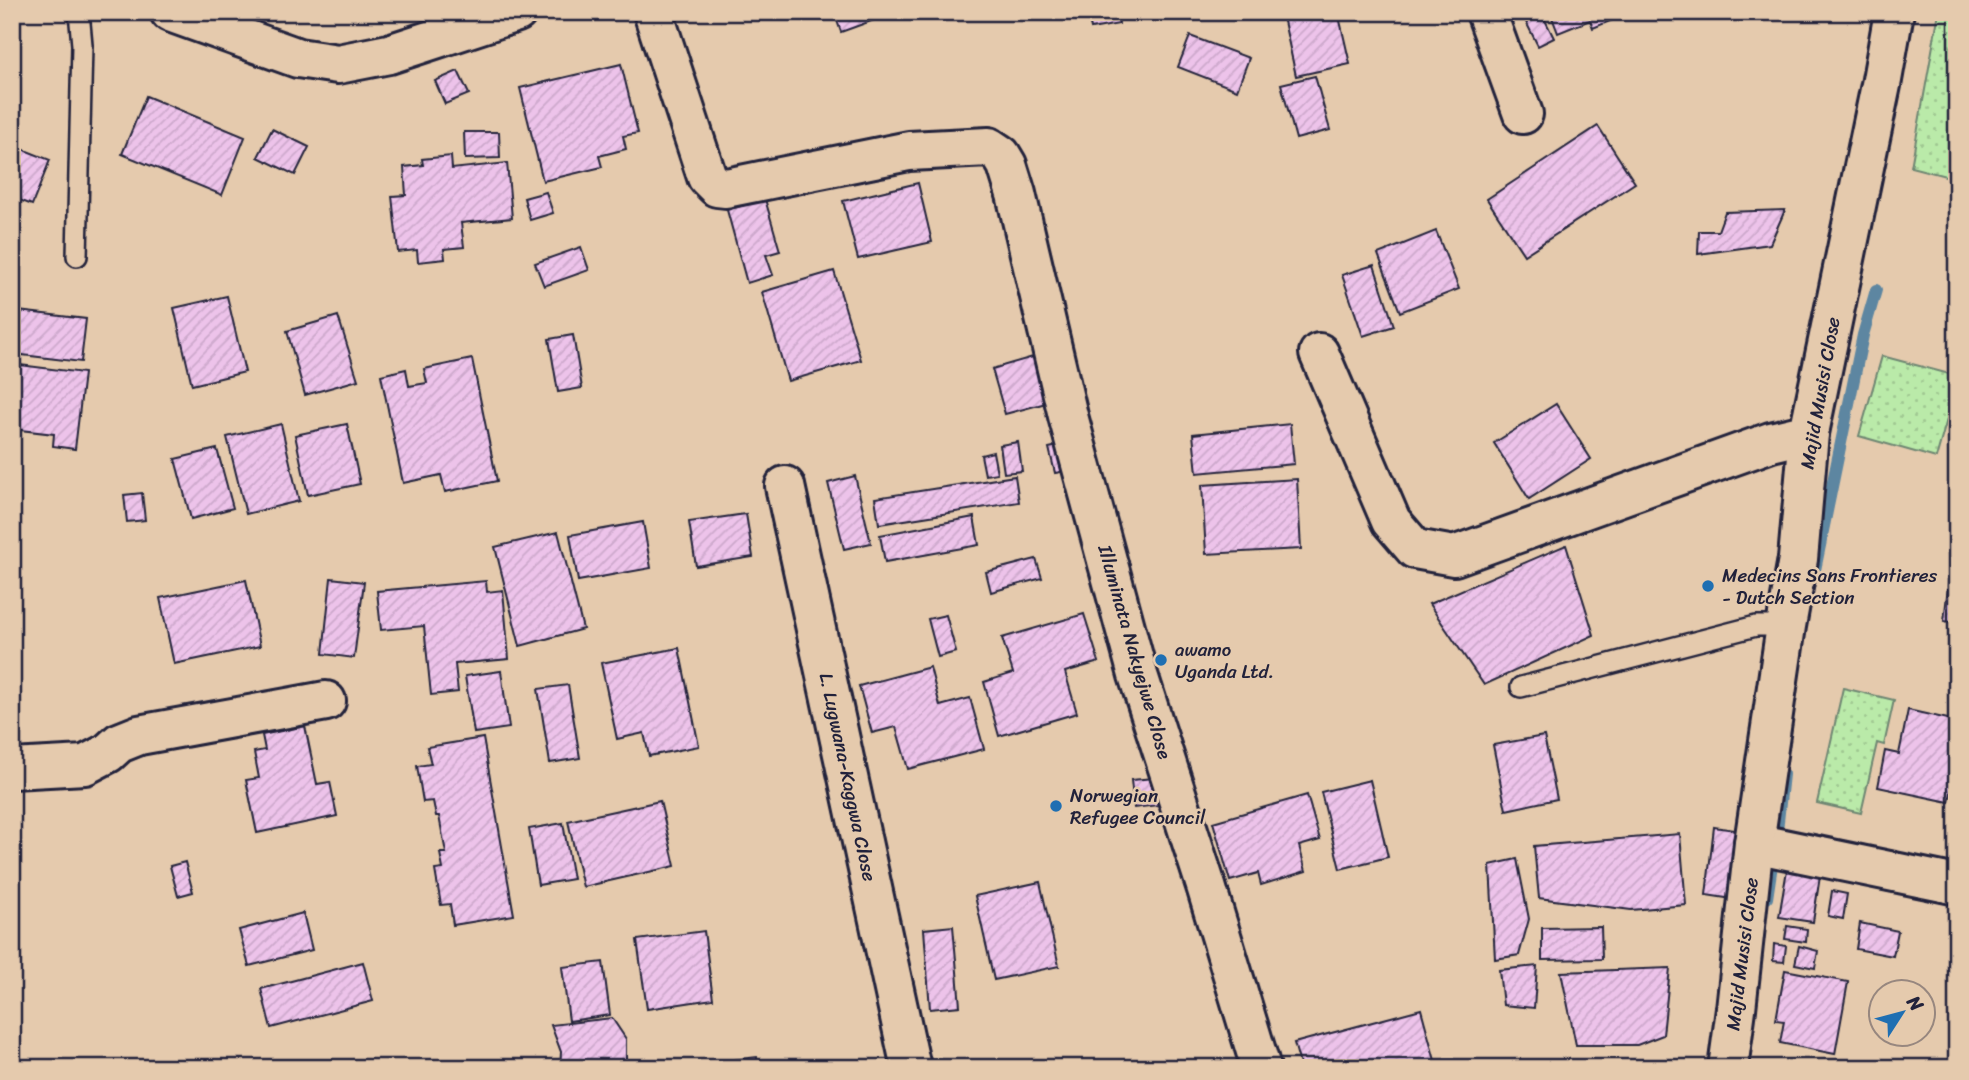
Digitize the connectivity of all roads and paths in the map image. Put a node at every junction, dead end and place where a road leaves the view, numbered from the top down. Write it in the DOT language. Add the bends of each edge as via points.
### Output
graph roads {
  1 [pos="79,12"];
  2 [pos="170,12"];
  3 [pos="517,12"];
  4 [pos="653,12"];
  5 [pos="1486,12"];
  6 [pos="1894,12"];
  7 [pos="472,19"];
  8 [pos="1522,114"];
  9 [pos="77,256"];
  10 [pos="1319,353"];
  11 [pos="1809,433"];
  12 [pos="785,486"];
  13 [pos="1786,626"];
  14 [pos="1521,687"];
  15 [pos="326,701"];
  16 [pos="12,769"];
  17 [pos="1754,843"];
  18 [pos="1957,885"];
  19 [pos="911,1068"];
  20 [pos="1261,1068"];
  21 [pos="1728,1068"];
  1 -- 9 [label="lane"];
  2 -- 7 [label="street" via="298,58 338,64 389,54"];
  3 -- 7 [label="street"];
  4 -- 20 [label="street, Illuminata Nakyejwe Close" via="707,177 717,187 909,151 989,147 1007,165 1138,675"];
  5 -- 8 [label="street"];
  6 -- 11 [label="street, Majid Musisi Close"];
  10 -- 11 [label="street" via="1391,521 1415,549 1454,556 1771,442"];
  11 -- 13 [label="street, Majid Musisi Close" via="1798,559"];
  12 -- 19 [label="street, L. Lugwana-Kaggwa Close"];
  13 -- 14 [label="lane" via="1756,626"];
  13 -- 17 [label="street, Majid Musisi Close"];
  15 -- 16 [label="street" via="139,735 85,765"];
  17 -- 18 [label="street"];
  17 -- 21 [label="street, Majid Musisi Close"];
}
